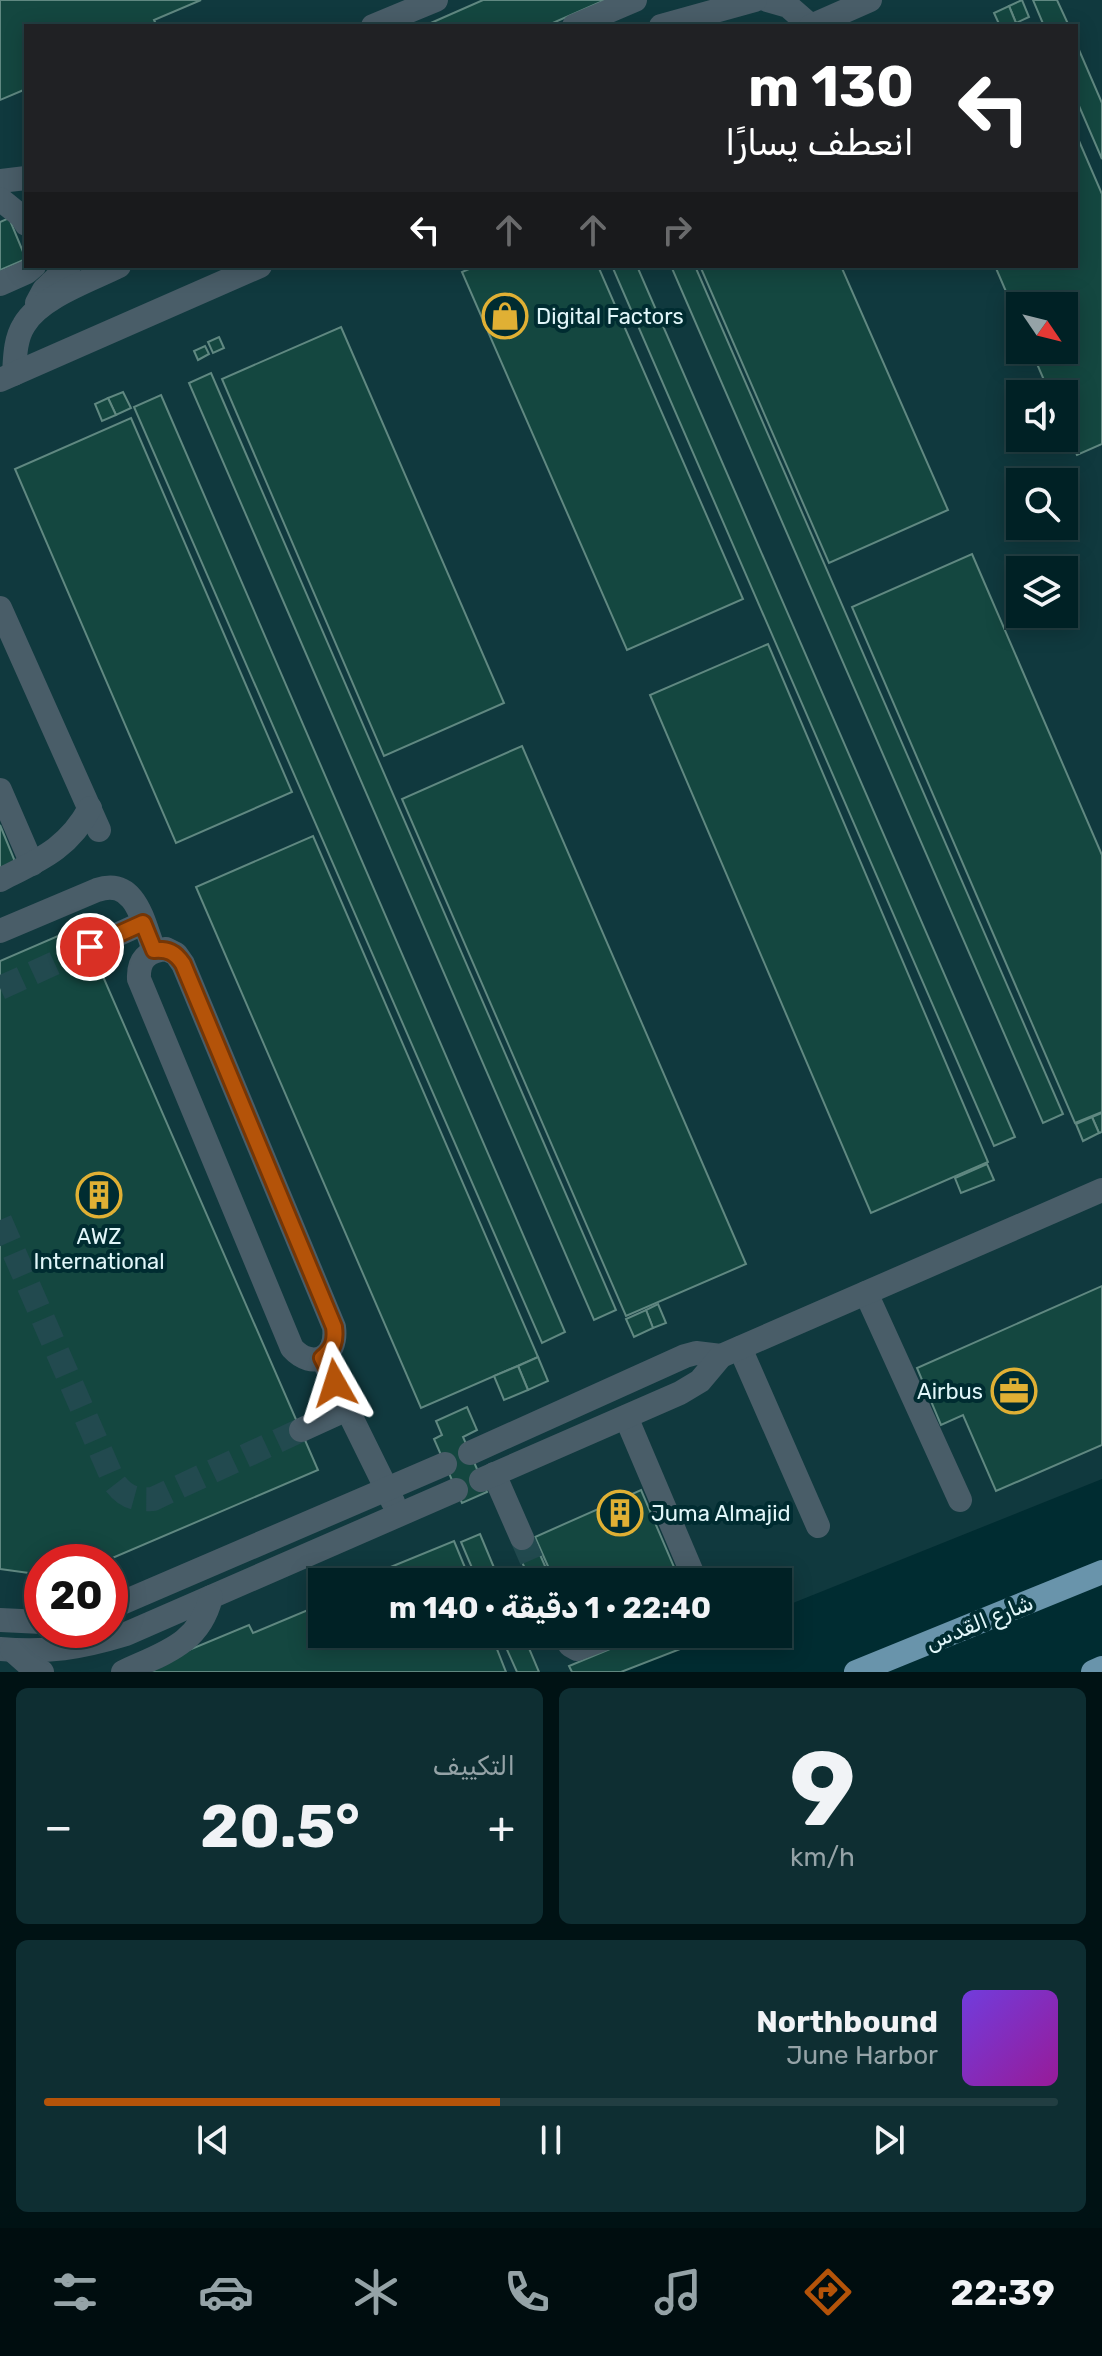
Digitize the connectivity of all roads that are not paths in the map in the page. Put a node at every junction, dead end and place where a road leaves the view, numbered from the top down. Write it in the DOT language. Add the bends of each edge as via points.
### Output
graph roads {
  1 [pos="436,0"];
  2 [pos="635,0"];
  3 [pos="755,0"];
  4 [pos="767,0"];
  5 [pos="870,0"];
  6 [pos="378,24"];
  7 [pos="579,24"];
  8 [pos="668,24"];
  9 [pos="809,24"];
  10 [pos="816,24"];
  11 [pos="0,199"];
  12 [pos="24,222"];
  13 [pos="32,268"];
  14 [pos="67,268"];
  15 [pos="115,268"];
  16 [pos="255,268"];
  17 [pos="0,284"];
  18 [pos="34,312"];
  19 [pos="7,377"];
  20 [pos="0,608"];
  21 [pos="0,790"];
  22 [pos="32,864"];
  23 [pos="0,880"];
  24 [pos="143,923"];
  25 [pos="0,931"];
  26 [pos="90,947"];
  27 [pos="154,950"];
  28 [pos="1102,1190"];
  29 [pos="866,1293"];
  30 [pos="730,1352"];
  31 [pos="322,1358"];
  32 [pos="347,1409"];
  33 [pos="626,1417"];
  34 [pos="301,1430"];
  35 [pos="470,1453"];
  36 [pos="445,1464"];
  37 [pos="387,1489"];
  38 [pos="456,1490"];
  39 [pos="960,1500"];
  40 [pos="399,1515"];
  41 [pos="818,1526"];
  42 [pos="522,1538"];
  43 [pos="690,1568"];
  44 [pos="1102,1572"];
  45 [pos="211,1597"];
  46 [pos="128,1600"];
  47 [pos="0,1620"];
  48 [pos="24,1621"];
  49 [pos="6,1649"];
  50 [pos="1102,1668"];
  51 [pos="42,1672"];
  52 [pos="123,1672"];
  53 [pos="856,1672"];
  54 [pos="1093,1672"];
  1 -- 6 [label="street"];
  2 -- 7 [label="street"];
  3 -- 8 [label="street"];
  4 -- 9 [label="street" via="788,6"];
  5 -- 10 [label="street"];
  11 -- 12 [label="street"];
  13 -- 17 [label="street"];
  14 -- 18 [label="street" via="44,290"];
  15 -- 18 [label="street"];
  16 -- 19 [label="street"];
  18 -- 19 [label="street" via="19,335"];
  20 -- 22 [label="street" via="94,819"];
  21 -- 22 [label="street"];
  22 -- 23 [label="street"];
  24 -- 25 [label="street" via="129,893 108,887"];
  24 -- 26 [label="street"];
  24 -- 27 [label="street"];
  27 -- 31 [label="street" via="166,949 183,964 334,1327 331,1350"];
  27 -- 31 [label="street" via="138,967 139,979 292,1348 300,1357"];
  28 -- 29 [label="street"];
  29 -- 30 [label="street"];
  29 -- 39 [label="street"];
  30 -- 33 [label="street" via="690,1388"];
  30 -- 35 [label="street" via="685,1356"];
  30 -- 41 [label="street"];
  31 -- 32 [label="street"];
  32 -- 34 [label="street"];
  32 -- 37 [label="street"];
  33 -- 42 [label="street" via="487,1477"];
  33 -- 43 [label="street"];
  36 -- 37 [label="street"];
  37 -- 40 [label="street"];
  37 -- 46 [label="street"];
  38 -- 40 [label="street"];
  40 -- 45 [label="street"];
  44 -- 53 [label="main road, شارع القدس"];
  45 -- 49 [label="street" via="82,1647"];
  45 -- 52 [label="street" via="199,1627 188,1638"];
  47 -- 48 [label="street"];
  49 -- 51 [label="street"];
  50 -- 54 [label="main road"];
}
